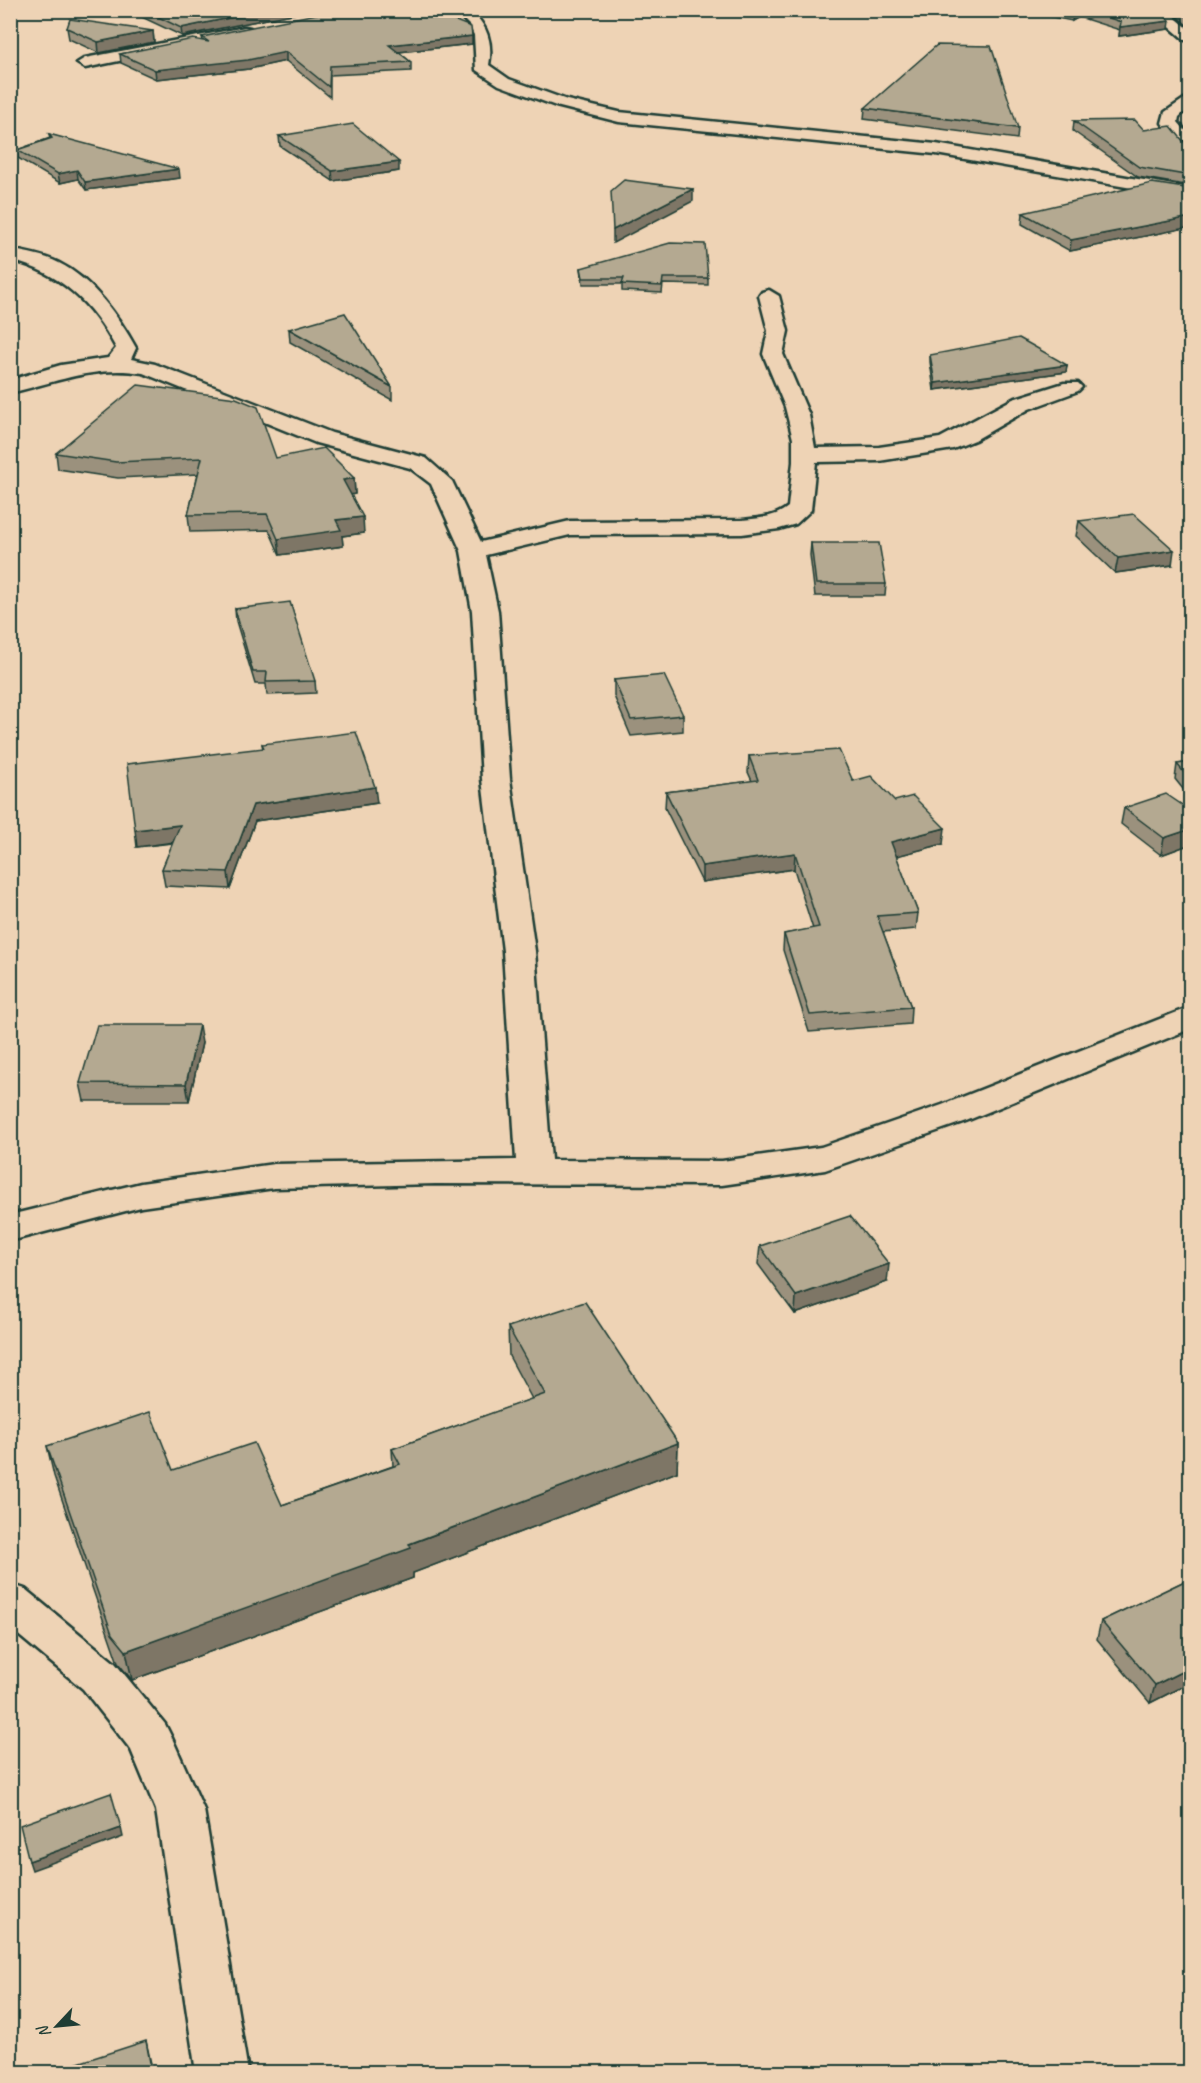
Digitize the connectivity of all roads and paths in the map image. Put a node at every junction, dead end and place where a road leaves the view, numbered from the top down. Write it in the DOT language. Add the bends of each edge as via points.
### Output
graph roads {
  1 [pos="461,10"];
  2 [pos="1157,10"];
  3 [pos="258,29"];
  4 [pos="1191,37"];
  5 [pos="85,63"];
  6 [pos="1191,100"];
  7 [pos="1191,146"];
  8 [pos="1191,193"];
  9 [pos="10,254"];
  10 [pos="769,296"];
  11 [pos="114,363"];
  12 [pos="10,387"];
  13 [pos="1071,387"];
  14 [pos="804,454"];
  15 [pos="473,551"];
  16 [pos="1191,1017"];
  17 [pos="534,1172"];
  18 [pos="10,1228"];
  19 [pos="10,1602"];
  20 [pos="222,2073"];
  1 -- 8 [label="street" via="483,36 481,67 504,82 562,103 619,117 936,149"];
  2 -- 4 [label="street"];
  3 -- 5 [label="street"];
  6 -- 7 [label="street" via="1171,115 1170,123"];
  9 -- 11 [label="street" via="41,262 75,284 120,334 126,348"];
  10 -- 14 [label="street" via="779,326 773,354 799,418"];
  11 -- 12 [label="street" via="64,371"];
  11 -- 15 [label="street" via="148,368 324,438 418,463 441,481"];
  13 -- 14 [label="street" via="1021,404 945,444 879,454"];
  14 -- 15 [label="street" via="799,510 788,519 771,524 570,528"];
  15 -- 17 [label="street" via="485,611 496,779 519,951"];
  16 -- 17 [label="street" via="954,1113 825,1158 722,1173"];
  17 -- 18 [label="street" via="274,1176 141,1195"];
  19 -- 20 [label="street" via="99,1676 149,1738 180,1809"];
}
